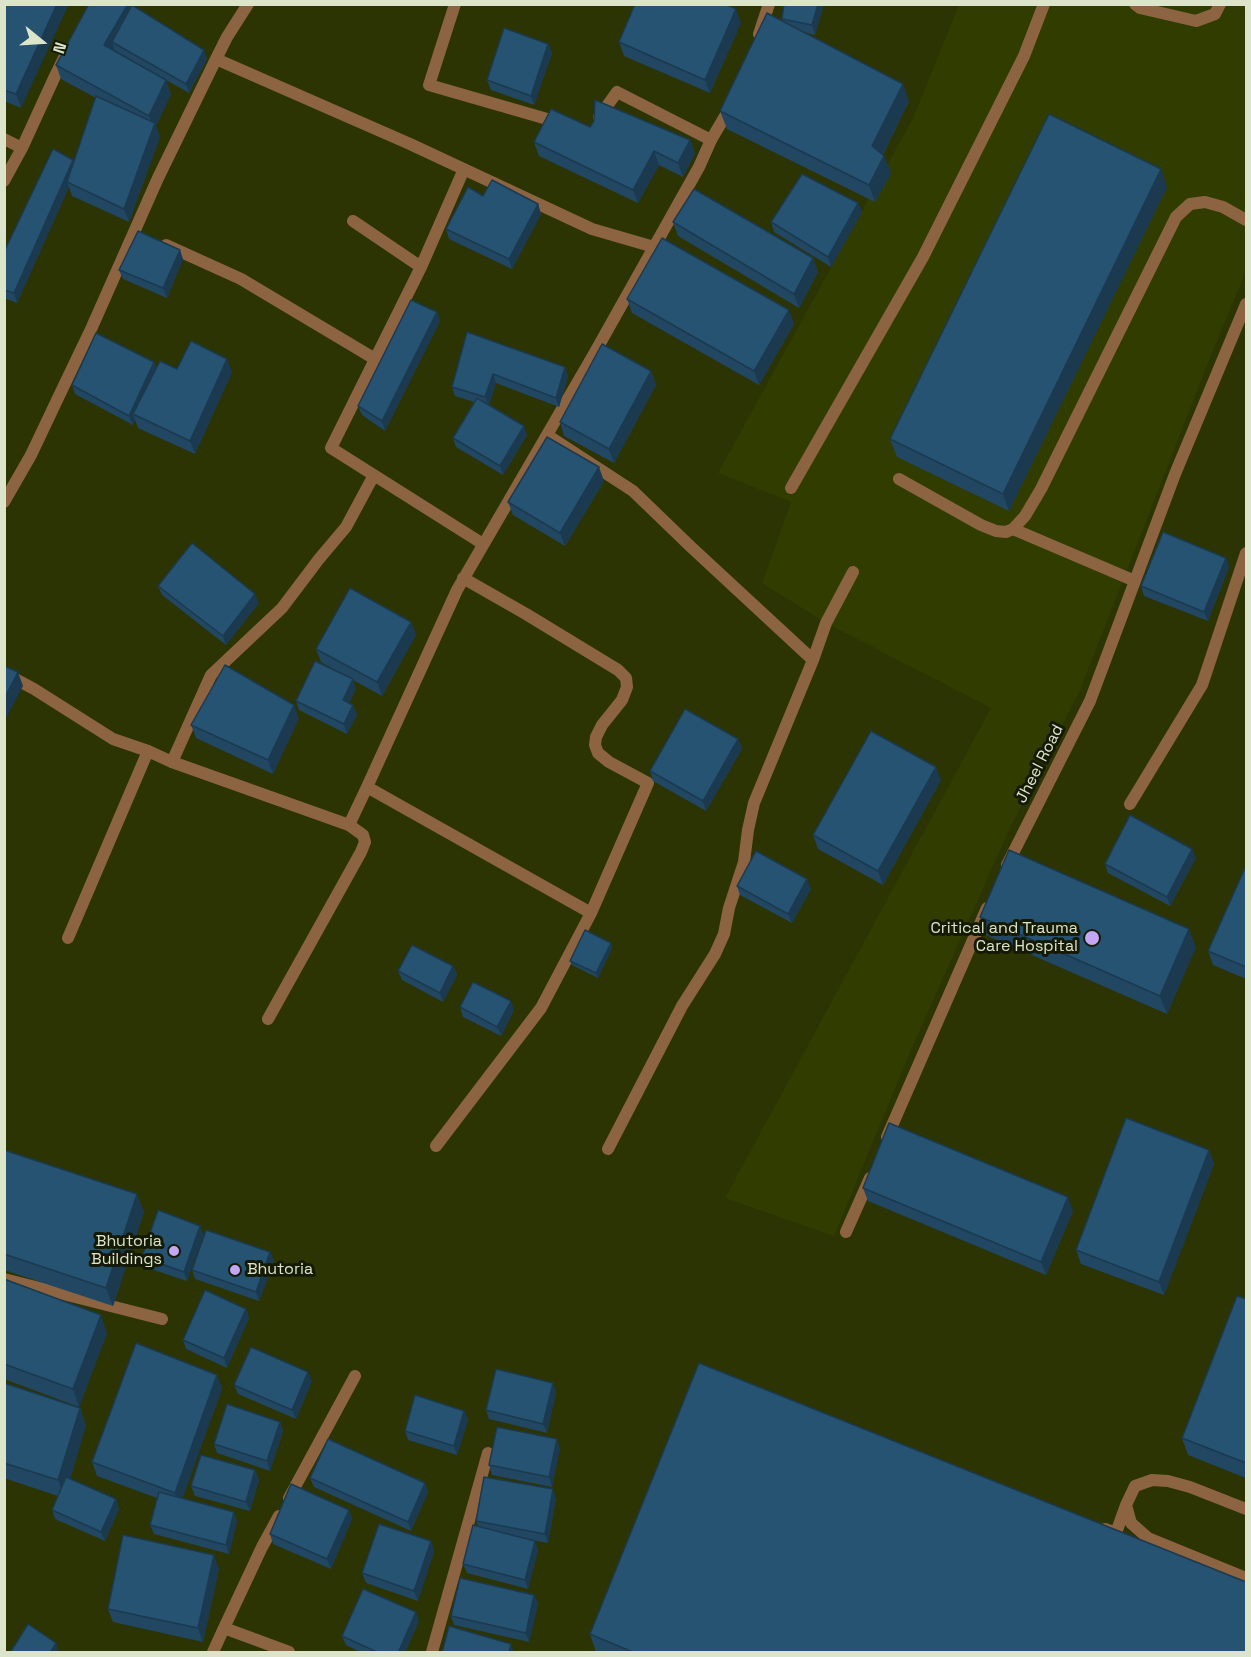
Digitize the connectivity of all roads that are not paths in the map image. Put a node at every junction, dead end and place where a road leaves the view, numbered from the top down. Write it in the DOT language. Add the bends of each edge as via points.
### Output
graph roads {
  1 [pos="248,4"];
  2 [pos="455,4"];
  3 [pos="769,4"];
  4 [pos="1044,4"];
  5 [pos="1136,4"];
  6 [pos="1220,4"];
  7 [pos="756,41"];
  8 [pos="71,45"];
  9 [pos="216,59"];
  10 [pos="737,91"];
  11 [pos="571,126"];
  12 [pos="592,133"];
  13 [pos="4,139"];
  14 [pos="711,140"];
  15 [pos="22,148"];
  16 [pos="464,169"];
  17 [pos="4,181"];
  18 [pos="1246,220"];
  19 [pos="353,221"];
  20 [pos="145,236"];
  21 [pos="654,247"];
  22 [pos="422,267"];
  23 [pos="1246,304"];
  24 [pos="375,359"];
  25 [pos="546,435"];
  26 [pos="374,475"];
  27 [pos="899,479"];
  28 [pos="791,488"];
  29 [pos="4,501"];
  30 [pos="1013,529"];
  31 [pos="483,544"];
  32 [pos="1246,553"];
  33 [pos="853,572"];
  34 [pos="463,578"];
  35 [pos="1135,581"];
  36 [pos="813,660"];
  37 [pos="4,673"];
  38 [pos="148,751"];
  39 [pos="172,762"];
  40 [pos="368,787"];
  41 [pos="1130,804"];
  42 [pos="349,825"];
  43 [pos="1002,874"];
  44 [pos="993,895"];
  45 [pos="591,913"];
  46 [pos="68,938"];
  47 [pos="268,1019"];
  48 [pos="436,1146"];
  49 [pos="883,1146"];
  50 [pos="608,1149"];
  51 [pos="874,1167"];
  52 [pos="846,1232"];
  53 [pos="4,1279"];
  54 [pos="162,1319"];
  55 [pos="355,1376"];
  56 [pos="488,1453"];
  57 [pos="1126,1505"];
  58 [pos="1246,1509"];
  59 [pos="1094,1524"];
  60 [pos="1246,1578"];
  61 [pos="224,1628"];
  62 [pos="213,1653"];
  63 [pos="289,1653"];
  64 [pos="432,1653"];
  1 -- 9 [label="street"];
  2 -- 11 [label="street" via="429,85"];
  3 -- 7 [label="street"];
  4 -- 28 [label="street" via="1024,56 922,257"];
  5 -- 6 [label="street" via="1196,21 1215,14"];
  8 -- 15 [label="street"];
  9 -- 16 [label="street"];
  9 -- 20 [label="street"];
  10 -- 14 [label="street" via="730,111"];
  12 -- 14 [label="street" via="600,114 617,92"];
  13 -- 15 [label="street"];
  14 -- 21 [label="street"];
  15 -- 17 [label="street"];
  16 -- 21 [label="street" via="592,229"];
  16 -- 22 [label="street"];
  18 -- 30 [label="street" via="1205,202 1190,204 1176,217 1041,489"];
  19 -- 22 [label="street"];
  20 -- 24 [label="street" via="241,279"];
  20 -- 29 [label="street" via="92,327"];
  21 -- 25 [label="street"];
  22 -- 24 [label="street"];
  23 -- 35 [label="street, Jheel Road"];
  24 -- 26 [label="street" via="331,448"];
  25 -- 31 [label="street"];
  25 -- 36 [label="street" via="633,491"];
  26 -- 31 [label="street"];
  26 -- 39 [label="street" via="346,527 282,608 211,675"];
  27 -- 30 [label="street" via="981,525 996,531"];
  30 -- 35 [label="street"];
  31 -- 34 [label="street"];
  32 -- 41 [label="street" via="1202,685"];
  33 -- 36 [label="street" via="826,623"];
  34 -- 40 [label="street"];
  34 -- 45 [label="street" via="626,678 622,700 602,725 595,746 609,762 648,783"];
  35 -- 43 [label="street, Jheel Road" via="1090,701"];
  36 -- 50 [label="street" via="754,803 744,862 724,934"];
  37 -- 38 [label="street" via="113,739"];
  38 -- 39 [label="street"];
  38 -- 46 [label="street"];
  39 -- 42 [label="street"];
  40 -- 42 [label="street"];
  40 -- 45 [label="street"];
  42 -- 47 [label="street" via="363,834 362,852"];
  44 -- 49 [label="street"];
  45 -- 48 [label="street" via="541,1008"];
  51 -- 52 [label="street"];
  53 -- 54 [label="street"];
  55 -- 61 [label="street" via="262,1547"];
  56 -- 64 [label="street"];
  57 -- 58 [label="street" via="1135,1486 1152,1480 1190,1487"];
  57 -- 59 [label="street" via="1116,1533"];
  57 -- 60 [label="street" via="1131,1523 1148,1538"];
  61 -- 62 [label="street"];
  61 -- 63 [label="street"];
}
